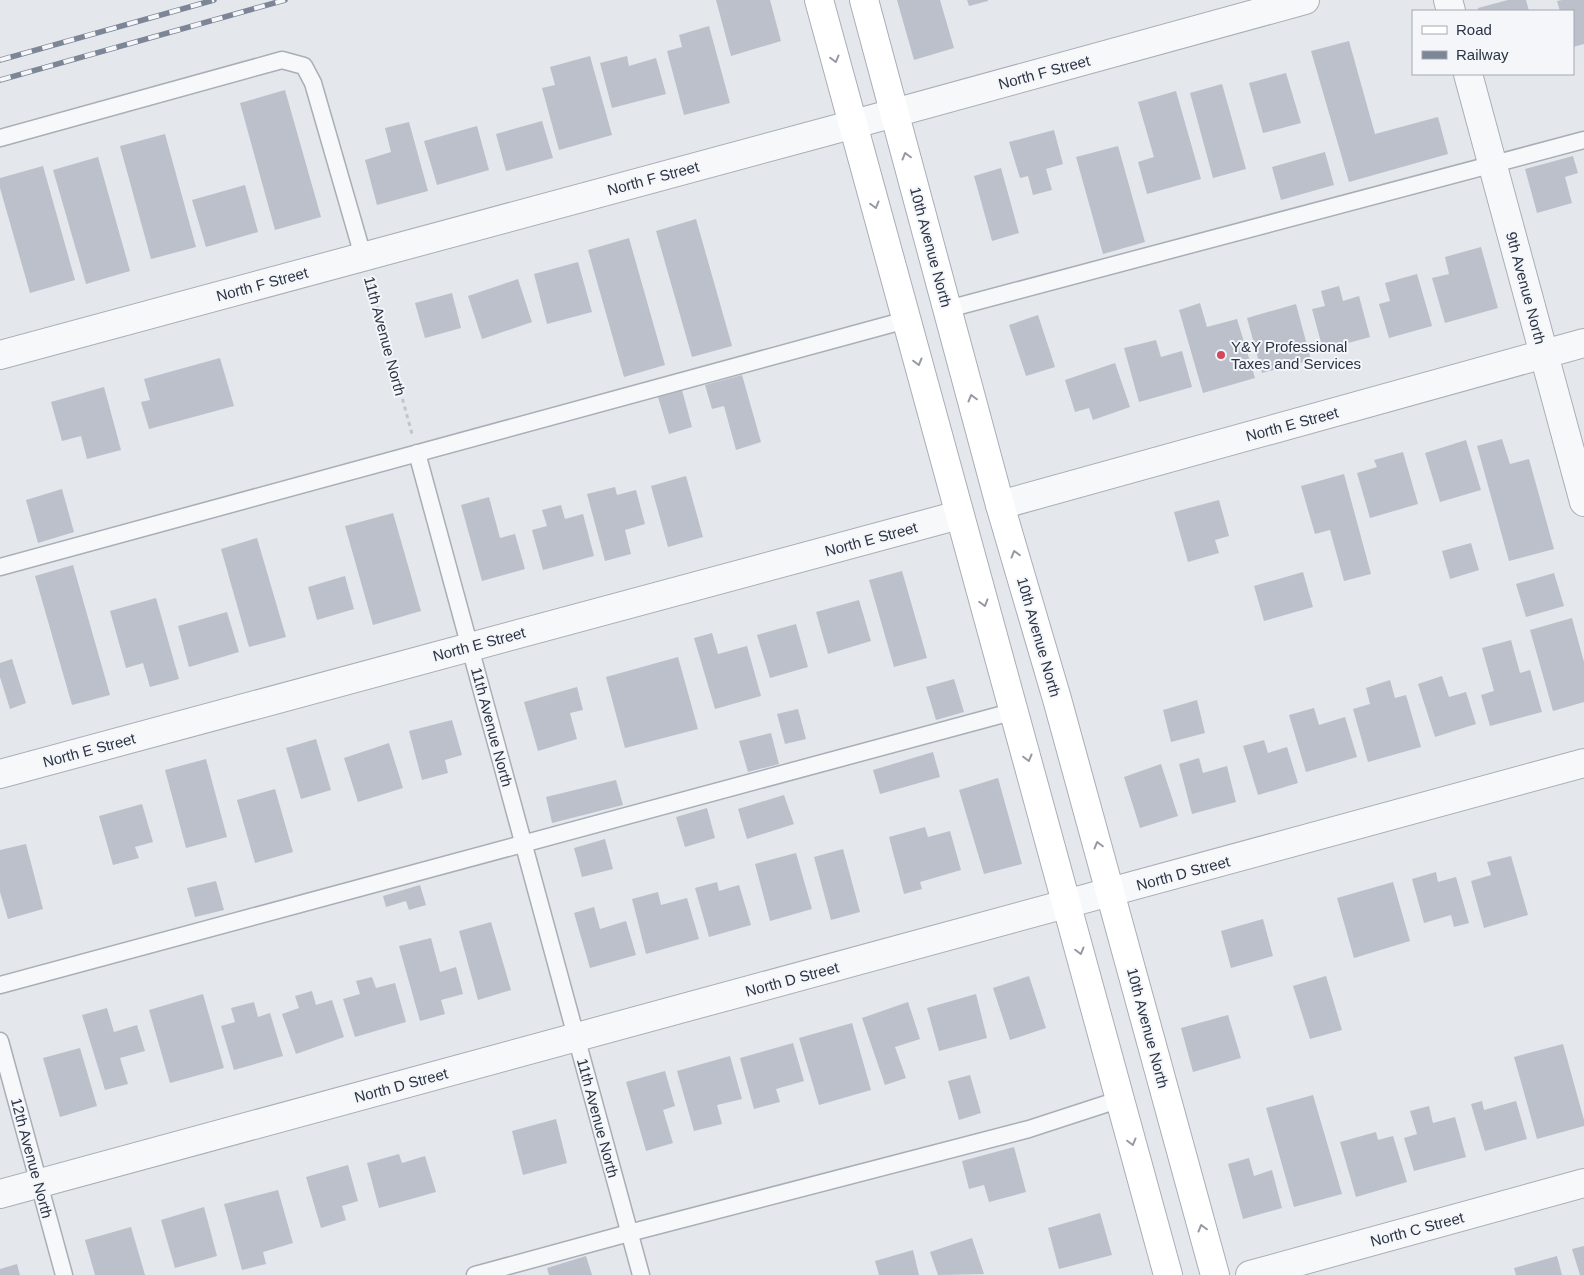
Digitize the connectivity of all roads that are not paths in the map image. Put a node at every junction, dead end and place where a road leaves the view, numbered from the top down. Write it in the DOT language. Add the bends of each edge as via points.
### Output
graph roads {
  1 [pos="819,0"];
  2 [pos="864,0"];
  3 [pos="1305,0"];
  4 [pos="1468,75"];
  5 [pos="895,113"];
  6 [pos="853,124"];
  7 [pos="0,138"];
  8 [pos="1584,140"];
  9 [pos="1492,164"];
  10 [pos="363,256"];
  11 [pos="948,309"];
  12 [pos="906,320"];
  13 [pos="1584,343"];
  14 [pos="1544,354"];
  15 [pos="0,355"];
  16 [pos="417,454"];
  17 [pos="1584,502"];
  18 [pos="1000,504"];
  19 [pos="959,515"];
  20 [pos="0,567"];
  21 [pos="470,646"];
  22 [pos="1015,711"];
  23 [pos="1584,763"];
  24 [pos="0,774"];
  25 [pos="523,843"];
  26 [pos="1111,892"];
  27 [pos="1068,904"];
  28 [pos="0,985"];
  29 [pos="576,1037"];
  30 [pos="0,1041"];
  31 [pos="1121,1100"];
  32 [pos="39,1183"];
  33 [pos="1584,1183"];
  34 [pos="0,1194"];
  35 [pos="629,1233"];
  36 [pos="64,1275"];
  37 [pos="475,1275"];
  38 [pos="641,1275"];
  39 [pos="1168,1275"];
  40 [pos="1215,1275"];
  41 [pos="1250,1275"];
  1 -- 6 [label="main road, one-way"];
  2 -- 5 [label="main road, 10th Avenue North"];
  3 -- 5 [label="street, North F Street"];
  4 -- 9 [label="street, 9th Avenue North"];
  5 -- 6 [label="street, North F Street"];
  11 -- 5 [label="main road, 10th Avenue North, one-way"];
  6 -- 10 [label="street, North F Street"];
  6 -- 12 [label="main road, one-way"];
  7 -- 10 [label="lane, 11th Avenue North" via="282,60 304,66 313,83"];
  8 -- 9 [label="lane"];
  9 -- 11 [label="lane"];
  9 -- 14 [label="street, 9th Avenue North"];
  10 -- 15 [label="street, North F Street"];
  18 -- 11 [label="main road, 10th Avenue North, one-way"];
  12 -- 16 [label="lane"];
  12 -- 19 [label="main road, one-way"];
  13 -- 14 [label="street, North E Street"];
  14 -- 17 [label="street, 9th Avenue North"];
  14 -- 18 [label="street, North E Street"];
  16 -- 20 [label="lane"];
  16 -- 21 [label="lane, 11th Avenue North"];
  26 -- 18 [label="main road, 10th Avenue North, one-way"];
  19 -- 21 [label="street, North E Street"];
  19 -- 22 [label="main road, one-way"];
  21 -- 24 [label="street, North E Street"];
  21 -- 25 [label="lane, 11th Avenue North"];
  22 -- 25 [label="lane"];
  22 -- 27 [label="main road, one-way"];
  23 -- 26 [label="street, North D Street"];
  25 -- 28 [label="lane"];
  25 -- 29 [label="lane, 11th Avenue North"];
  26 -- 27 [label="street, North D Street"];
  40 -- 26 [label="main road, 10th Avenue North, one-way"];
  27 -- 29 [label="street, North D Street"];
  27 -- 31 [label="main road, one-way"];
  29 -- 32 [label="street, North D Street"];
  29 -- 35 [label="lane, 11th Avenue North"];
  30 -- 32 [label="lane, 12th Avenue North"];
  31 -- 35 [label="lane" via="1029,1129"];
  31 -- 39 [label="main road, one-way"];
  32 -- 34 [label="street, North D Street"];
  32 -- 36 [label="lane, 12th Avenue North"];
  33 -- 41 [label="street, North C Street"];
  35 -- 37 [label="lane"];
  35 -- 38 [label="lane, 11th Avenue North"];
}
